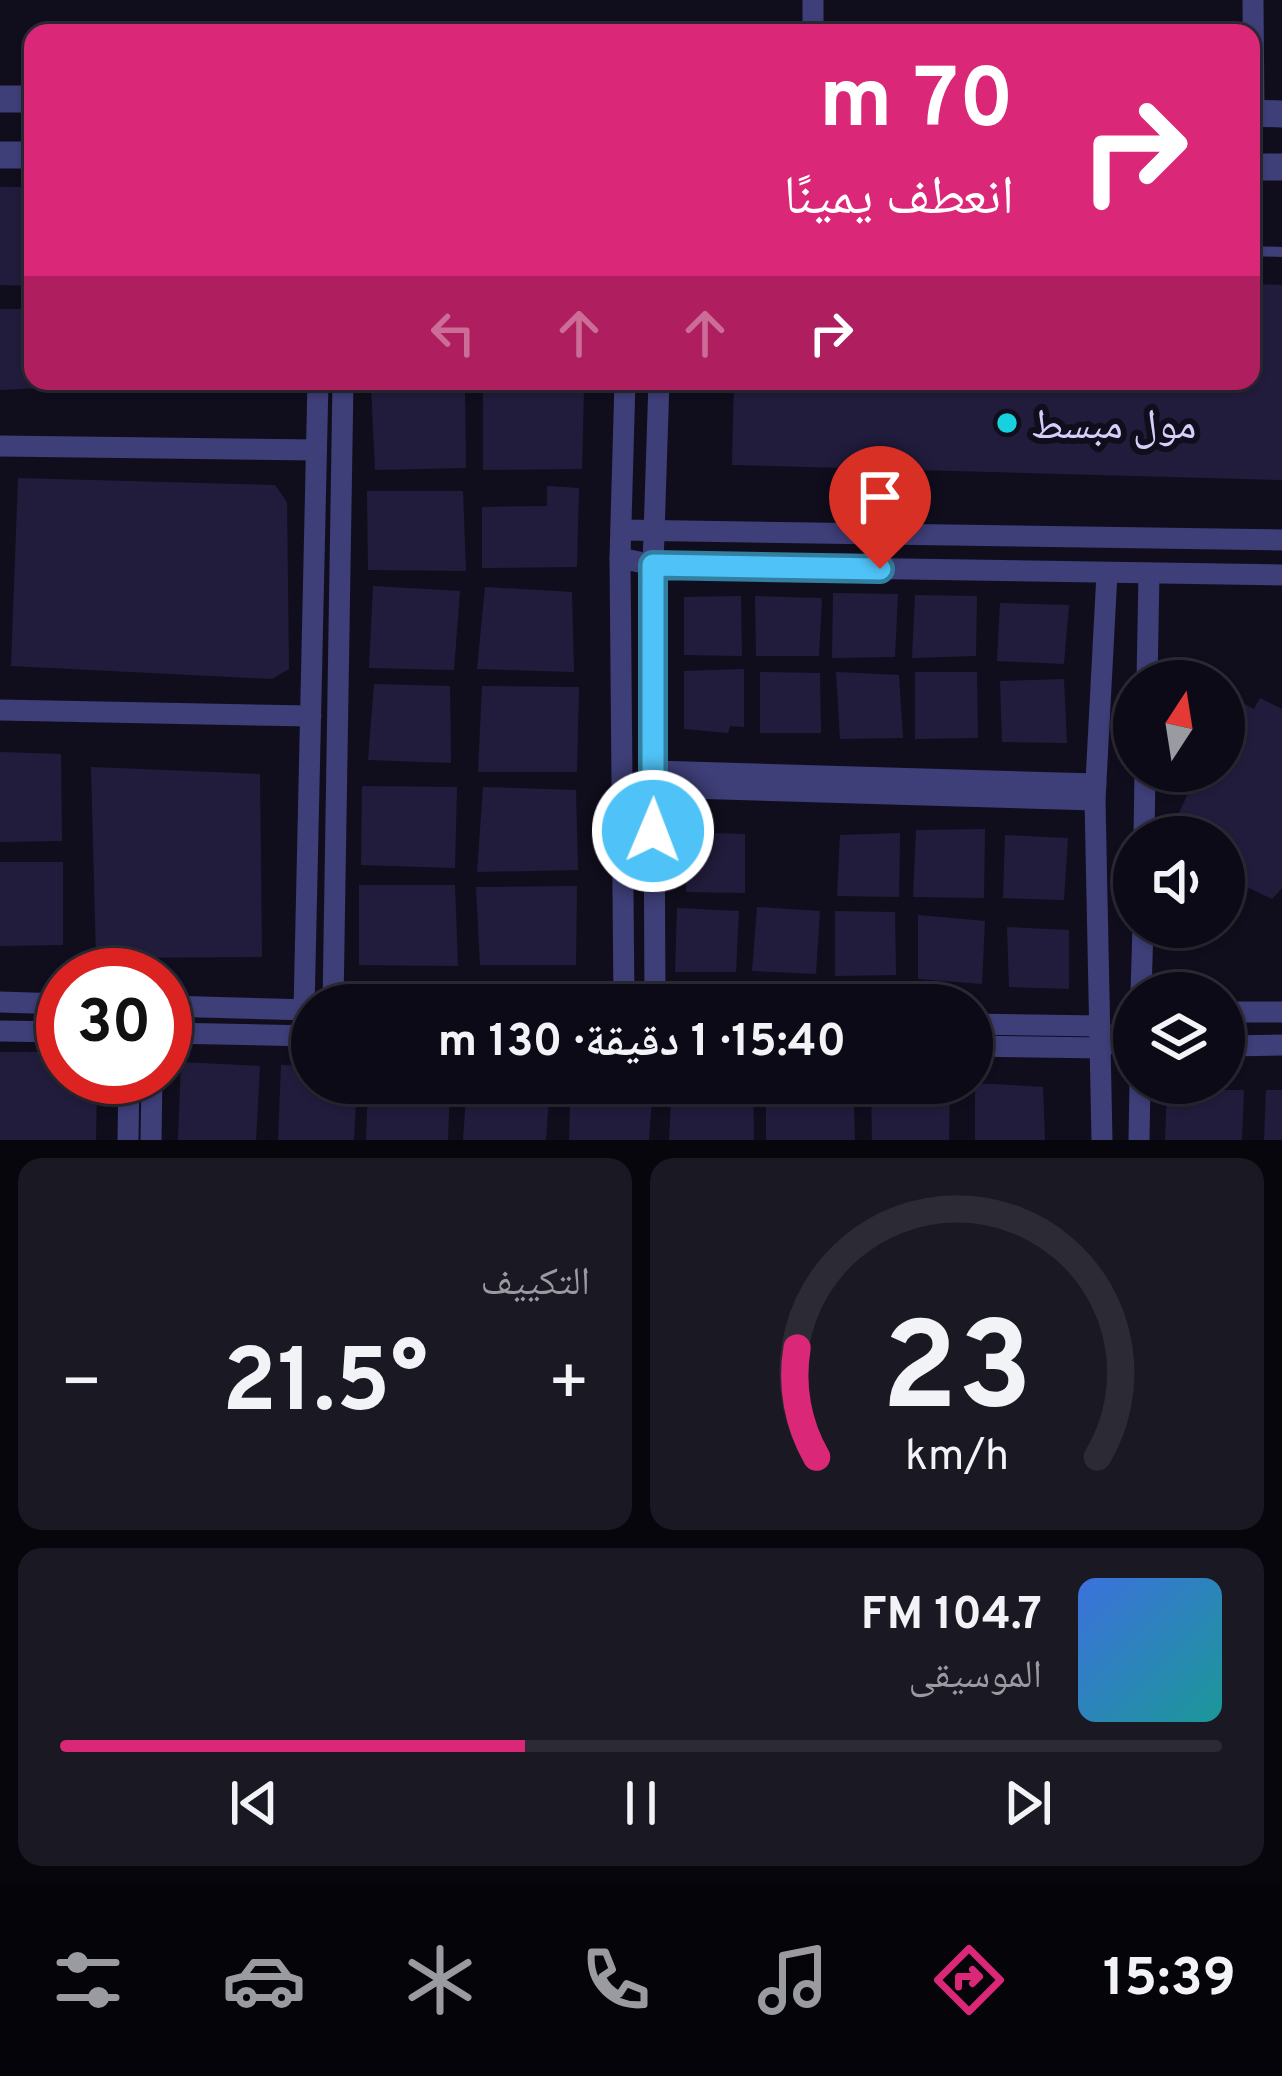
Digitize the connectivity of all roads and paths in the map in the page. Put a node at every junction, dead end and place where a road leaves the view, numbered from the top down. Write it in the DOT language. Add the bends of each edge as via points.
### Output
graph roads {
  1 [pos="318,390"];
  2 [pos="343,390"];
  3 [pos="625,390"];
  4 [pos="659,390"];
  5 [pos="0,446"];
  6 [pos="316,450"];
  7 [pos="621,530"];
  8 [pos="654,530"];
  9 [pos="1282,539"];
  10 [pos="620,558"];
  11 [pos="653,565"];
  12 [pos="1107,573"];
  13 [pos="1149,573"];
  14 [pos="1282,574"];
  15 [pos="1147,660"];
  16 [pos="0,710"];
  17 [pos="311,716"];
  18 [pos="654,779"];
  19 [pos="1095,792"];
  20 [pos="308,984"];
  21 [pos="333,984"];
  22 [pos="624,984"];
  23 [pos="655,984"];
  24 [pos="0,1002"];
  25 [pos="36,1003"];
  26 [pos="192,1007"];
  27 [pos="291,1010"];
  28 [pos="1245,1012"];
  29 [pos="1282,1012"];
  30 [pos="993,1026"];
  31 [pos="0,1031"];
  32 [pos="36,1032"];
  33 [pos="192,1034"];
  34 [pos="291,1036"];
  35 [pos="1102,1037"];
  36 [pos="993,1045"];
  37 [pos="1282,1045"];
  38 [pos="1245,1046"];
  39 [pos="129,1104"];
  40 [pos="152,1104"];
  41 [pos="1140,1104"];
  42 [pos="128,1140"];
  43 [pos="151,1140"];
  44 [pos="1102,1140"];
  45 [pos="1139,1140"];
  1 -- 6 [label="street"];
  2 -- 21 [label="street"];
  3 -- 7 [label="street"];
  4 -- 8 [label="street"];
  5 -- 6 [label="street"];
  6 -- 17 [label="street"];
  7 -- 8 [label="street"];
  7 -- 10 [label="street"];
  8 -- 9 [label="street"];
  8 -- 11 [label="street"];
  10 -- 11 [label="street"];
  10 -- 22 [label="street"];
  11 -- 12 [label="street"];
  11 -- 18 [label="street"];
  12 -- 13 [label="street"];
  12 -- 19 [label="street"];
  13 -- 14 [label="street"];
  13 -- 15 [label="street"];
  16 -- 17 [label="street"];
  17 -- 20 [label="street"];
  18 -- 19 [label="street"];
  18 -- 23 [label="street"];
  19 -- 35 [label="street"];
  24 -- 25 [label="street"];
  26 -- 27 [label="street"];
  28 -- 29 [label="street"];
  30 -- 35 [label="street"];
  31 -- 32 [label="street"];
  33 -- 34 [label="street"];
  35 -- 36 [label="street"];
  35 -- 44 [label="street"];
  37 -- 38 [label="street"];
  39 -- 42 [label="street"];
  40 -- 43 [label="street"];
  41 -- 45 [label="street"];
}
